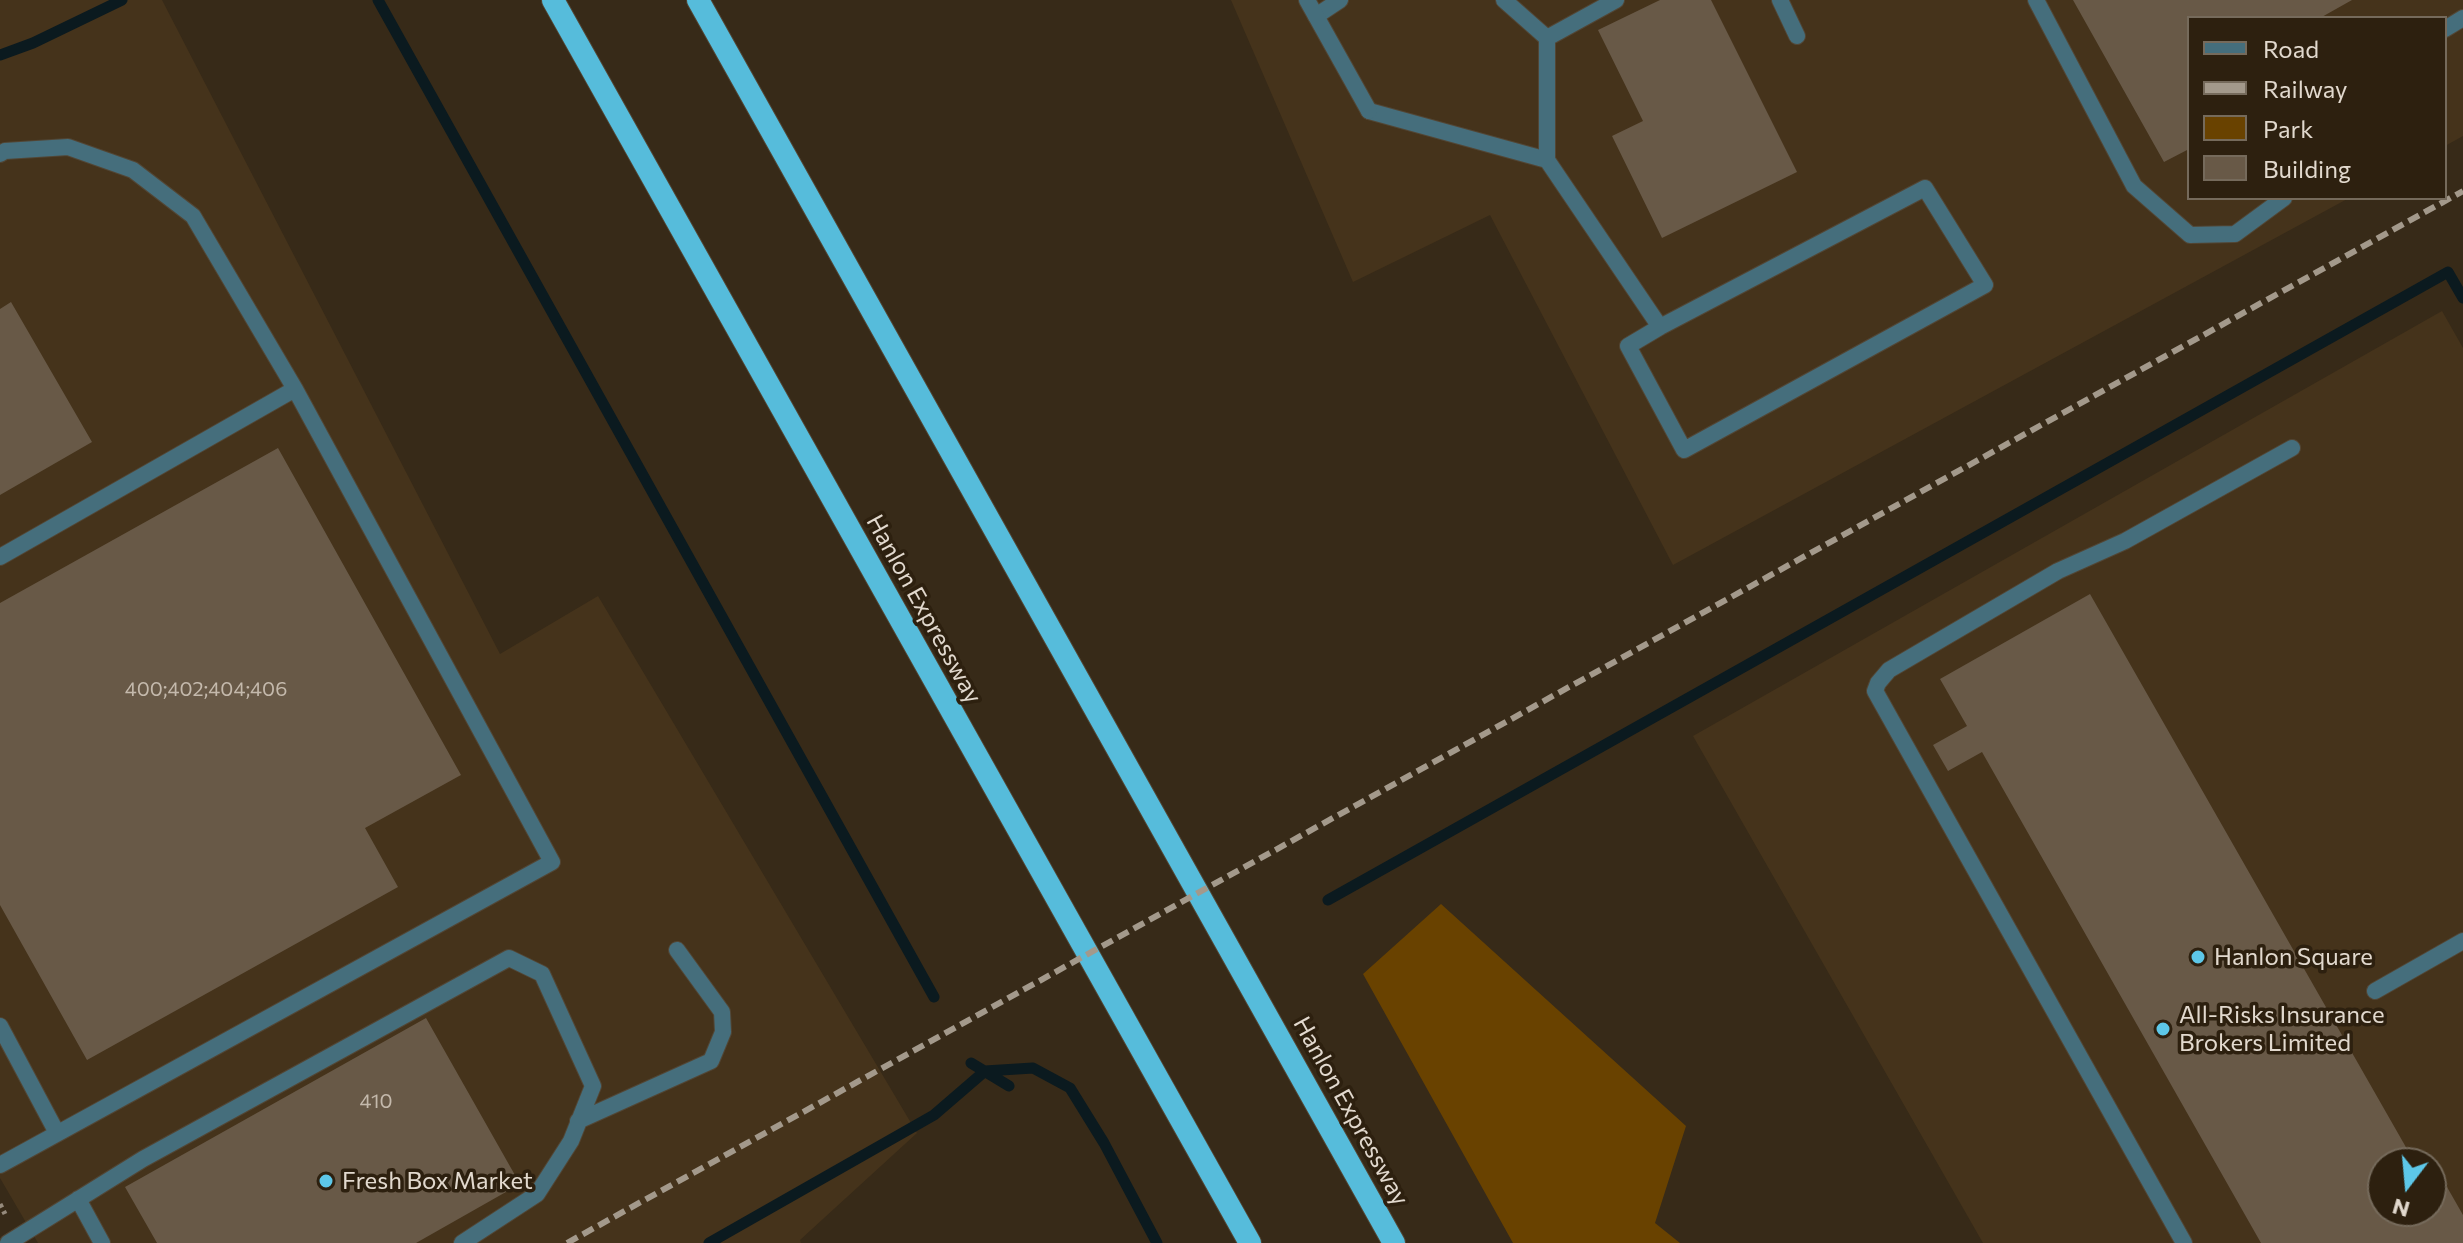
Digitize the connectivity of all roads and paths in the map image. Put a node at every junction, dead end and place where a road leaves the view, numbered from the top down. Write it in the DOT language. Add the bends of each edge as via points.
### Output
graph roads {
  1 [pos="553,0"];
  2 [pos="698,0"];
  3 [pos="1307,0"];
  4 [pos="1340,0"];
  5 [pos="1504,0"];
  6 [pos="1616,0"];
  7 [pos="1780,0"];
  8 [pos="2036,0"];
  9 [pos="1316,16"];
  10 [pos="1797,36"];
  11 [pos="1547,38"];
  12 [pos="0,154"];
  13 [pos="1547,160"];
  14 [pos="2281,200"];
  15 [pos="1660,327"];
  16 [pos="295,389"];
  17 [pos="2292,448"];
  18 [pos="0,557"];
  19 [pos="2463,941"];
  20 [pos="677,950"];
  21 [pos="2375,991"];
  22 [pos="0,1026"];
  23 [pos="578,1121"];
  24 [pos="57,1133"];
  25 [pos="0,1165"];
  26 [pos="78,1199"];
  27 [pos="8,1243"];
  28 [pos="102,1243"];
  29 [pos="462,1243"];
  30 [pos="1250,1243"];
  31 [pos="1394,1243"];
  32 [pos="2184,1243"];
  1 -- 30 [label="highway, Hanlon Expressway"];
  2 -- 31 [label="highway, Hanlon Expressway"];
  3 -- 9 [label="street"];
  4 -- 9 [label="street"];
  5 -- 11 [label="street"];
  6 -- 11 [label="street"];
  7 -- 10 [label="street"];
  8 -- 14 [label="street" via="2134,186 2190,235 2235,234"];
  9 -- 13 [label="street" via="1369,111"];
  11 -- 13 [label="street"];
  12 -- 16 [label="street" via="68,147 133,170 193,216"];
  13 -- 15 [label="street"];
  15 -- 15 [label="street" via="1925,188 1985,285 1684,450 1628,346"];
  16 -- 18 [label="street"];
  16 -- 24 [label="street" via="552,862"];
  17 -- 32 [label="street" via="2125,541 2058,571 1889,670 1875,691"];
  19 -- 21 [label="street"];
  20 -- 23 [label="street" via="722,1012 723,1032 711,1061"];
  22 -- 24 [label="street"];
  23 -- 26 [label="street" via="593,1086 542,974 509,958"];
  23 -- 29 [label="street" via="537,1194"];
  24 -- 25 [label="street"];
  26 -- 27 [label="street"];
  26 -- 28 [label="street"];
}
